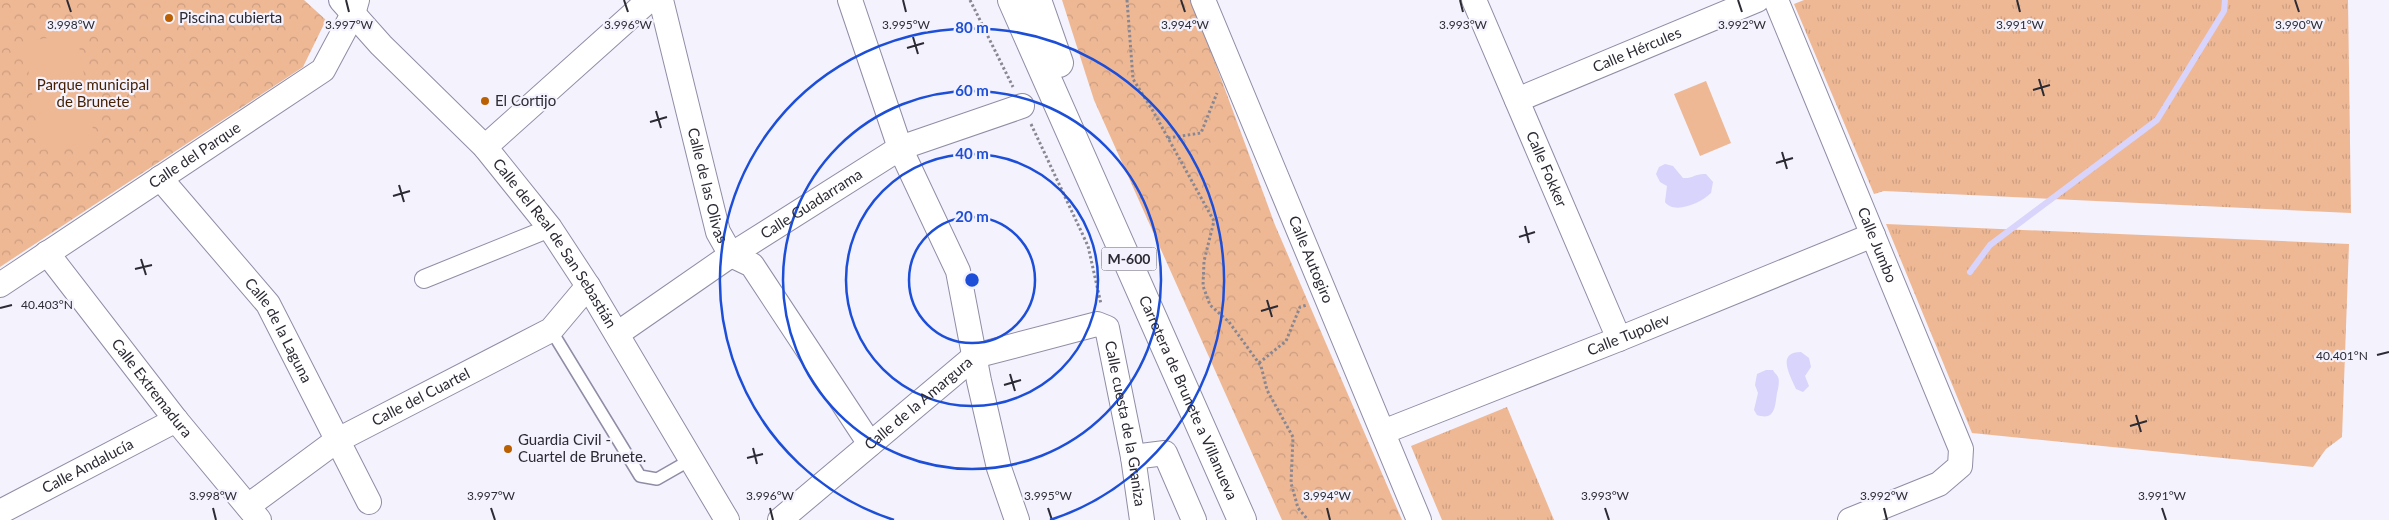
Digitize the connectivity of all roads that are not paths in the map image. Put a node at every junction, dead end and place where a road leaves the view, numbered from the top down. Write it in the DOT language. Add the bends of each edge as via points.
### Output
graph roads {
  1 [pos="649,0"];
  2 [pos="661,0"];
  3 [pos="850,0"];
  4 [pos="1012,0"];
  5 [pos="1037,0"];
  6 [pos="1203,0"];
  7 [pos="1474,0"];
  8 [pos="1757,0"];
  9 [pos="1776,0"];
  10 [pos="351,5"];
  11 [pos="1517,100"];
  12 [pos="1022,106"];
  13 [pos="484,147"];
  14 [pos="900,148"];
  15 [pos="160,178"];
  16 [pos="550,228"];
  17 [pos="1873,234"];
  18 [pos="47,253"];
  19 [pos="731,255"];
  20 [pos="424,279"];
  21 [pos="0,284"];
  22 [pos="588,286"];
  23 [pos="1106,328"];
  24 [pos="551,330"];
  25 [pos="617,334"];
  26 [pos="1619,339"];
  27 [pos="975,356"];
  28 [pos="176,420"];
  29 [pos="1383,432"];
  30 [pos="336,441"];
  31 [pos="870,444"];
  32 [pos="1133,457"];
  33 [pos="692,459"];
  34 [pos="369,502"];
  35 [pos="254,513"];
  36 [pos="0,514"];
  37 [pos="3,520"];
  38 [pos="727,520"];
  39 [pos="780,520"];
  40 [pos="1017,520"];
  41 [pos="1142,520"];
  42 [pos="1194,520"];
  43 [pos="1242,520"];
  44 [pos="1258,520"];
  45 [pos="1419,520"];
  46 [pos="1850,520"];
  1 -- 13 [label="street"];
  2 -- 19 [label="street, Calle de las Olivas" via="718,232"];
  3 -- 14 [label="street"];
  4 -- 43 [label="highway, Carretera de Brunete a Villanueva / M-600"];
  5 -- 44 [label="highway, Carretera de Brunete a Villanueva / M-600" via="1095,155"];
  6 -- 29 [label="street, Calle Autogiro"];
  7 -- 11 [label="street, Calle Fokker"];
  8 -- 11 [label="street, Calle Hércules"];
  9 -- 17 [label="street, Calle Jumbo"];
  10 -- 13 [label="street, Calle del Real de San Sebastián" via="381,45"];
  10 -- 15 [label="street, Calle del Parque" via="324,70"];
  11 -- 26 [label="street, Calle Fokker"];
  12 -- 14 [label="street, Calle Guadarrama"];
  13 -- 16 [label="street, Calle del Real de San Sebastián"];
  14 -- 19 [label="street, Calle Guadarrama"];
  14 -- 27 [label="street" via="958,271"];
  15 -- 18 [label="street, Calle del Parque"];
  15 -- 30 [label="street, Calle de la Laguna" via="268,304"];
  16 -- 20 [label="street"];
  16 -- 22 [label="street, Calle del Real de San Sebastián"];
  17 -- 26 [label="street, Calle Tupolev"];
  17 -- 46 [label="street, Calle Jumbo" via="1961,449 1960,466 1939,484"];
  18 -- 21 [label="street, Calle del Parque"];
  18 -- 28 [label="street, Calle Extremadura"];
  19 -- 25 [label="street, Calle Guadarrama"];
  19 -- 31 [label="street, Calle de las Olivas" via="752,264"];
  22 -- 24 [label="street, Calle del Cuartel"];
  22 -- 25 [label="street, Calle del Real de San Sebastián"];
  23 -- 27 [label="street, Calle de la Amargura" via="1097,324"];
  23 -- 32 [label="street, Calle cuesta de la Graniza"];
  24 -- 30 [label="street, Calle del Cuartel"];
  24 -- 33 [label="lane" via="640,476 657,479"];
  25 -- 33 [label="street, Calle del Real de San Sebastián"];
  26 -- 29 [label="street, Calle Tupolev"];
  27 -- 31 [label="street, Calle de la Amargura"];
  27 -- 40 [label="street" via="999,468"];
  28 -- 35 [label="street, Calle Extremadura"];
  28 -- 36 [label="street, Calle Andalucía"];
  29 -- 45 [label="street, Calle Autogiro"];
  30 -- 34 [label="street, Calle de la Laguna"];
  30 -- 35 [label="street, Calle del Cuartel"];
  31 -- 39 [label="street, Calle de la Amargura"];
  32 -- 41 [label="street, Calle cuesta de la Graniza"];
  32 -- 42 [label="street" via="1166,453"];
  33 -- 38 [label="street, Calle del Real de San Sebastián"];
  36 -- 37 [label="street"];
}
